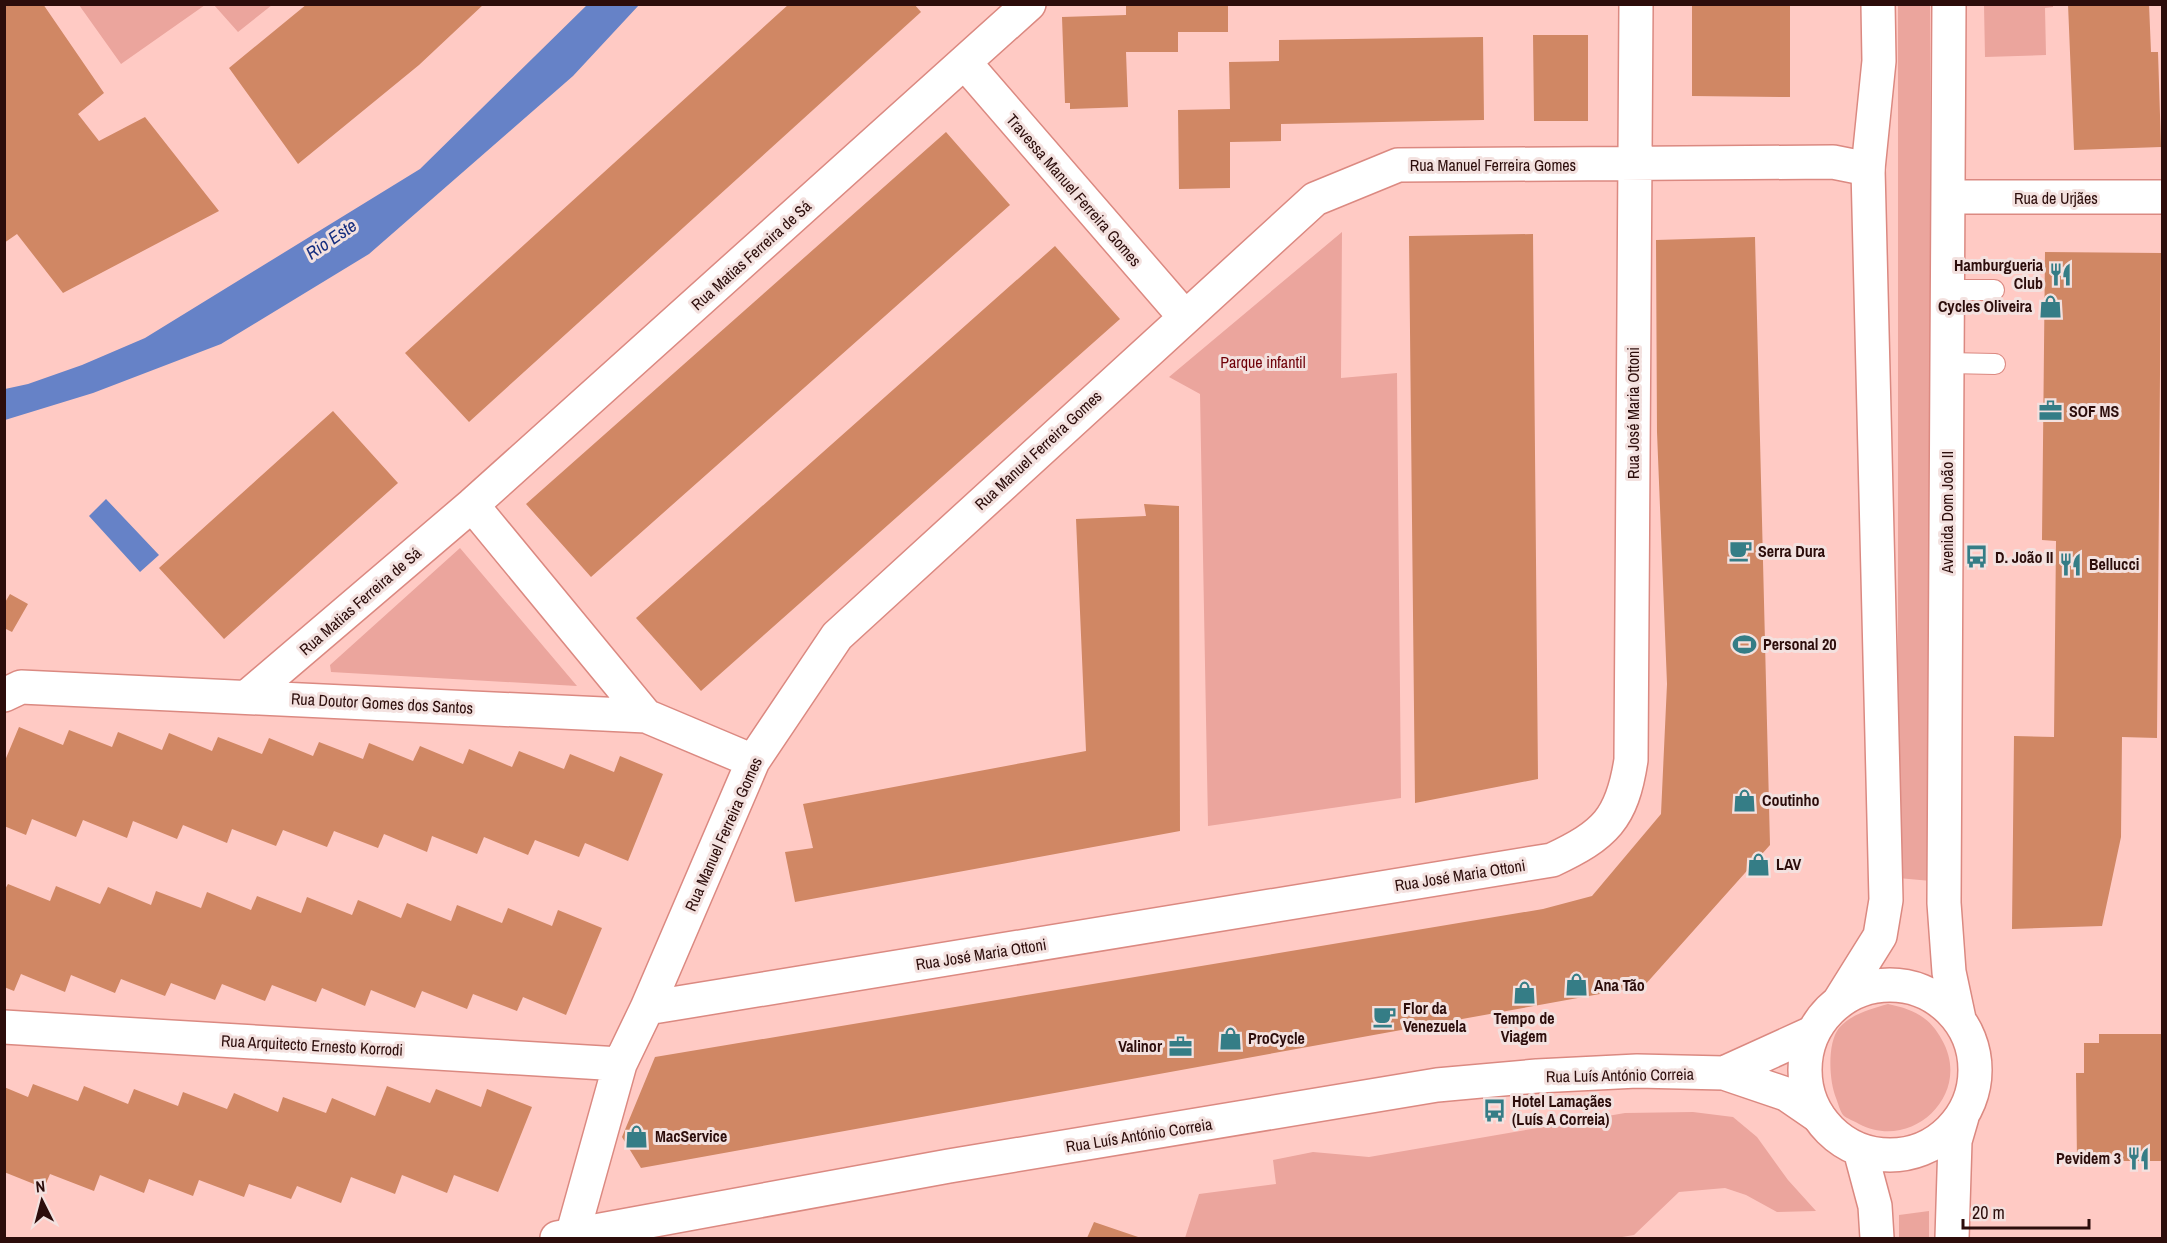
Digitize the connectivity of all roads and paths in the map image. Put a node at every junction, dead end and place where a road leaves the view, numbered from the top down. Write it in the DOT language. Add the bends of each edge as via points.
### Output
graph roads {
  1 [pos="1029,4"];
  2 [pos="1636,4"];
  3 [pos="1878,4"];
  4 [pos="1949,4"];
  5 [pos="965,63"];
  6 [pos="1635,165"];
  7 [pos="1868,169"];
  8 [pos="1949,197"];
  9 [pos="2163,197"];
  10 [pos="1948,290"];
  11 [pos="1995,290"];
  12 [pos="1184,316"];
  13 [pos="1948,363"];
  14 [pos="1995,364"];
  15 [pos="472,505"];
  16 [pos="4,695"];
  17 [pos="248,696"];
  18 [pos="646,716"];
  19 [pos="753,760"];
  20 [pos="1840,1000"];
  21 [pos="647,1008"];
  22 [pos="1959,1019"];
  23 [pos="4,1027"];
  24 [pos="1812,1033"];
  25 [pos="620,1064"];
  26 [pos="1724,1073"];
  27 [pos="1818,1116"];
  28 [pos="1962,1117"];
  29 [pos="1860,1150"];
  30 [pos="565,1237"];
  31 [pos="1877,1239"];
  32 [pos="1952,1239"];
  1 -- 5 [label="street, Rua Matias Ferreira de Sá"];
  2 -- 6 [label="street"];
  3 -- 7 [label="street, Avenida Dom João II" via="1879,62"];
  4 -- 8 [label="street, Avenida Dom João II"];
  5 -- 12 [label="street, Travessa Manuel Ferreira Gomes"];
  5 -- 15 [label="street, Rua Matias Ferreira de Sá"];
  6 -- 7 [label="street, Rua Manuel Ferreira Gomes" via="1833,162"];
  6 -- 12 [label="street, Rua Manuel Ferreira Gomes" via="1398,165 1315,199"];
  6 -- 21 [label="street, Rua José Maria Ottoni" via="1631,760 1626,792 1613,818 1594,835 1552,860"];
  7 -- 20 [label="street, Avenida Dom João II" via="1886,900 1880,936"];
  8 -- 9 [label="street, Rua de Urjães"];
  8 -- 10 [label="street, Avenida Dom João II"];
  10 -- 11 [label="lane"];
  10 -- 13 [label="street, Avenida Dom João II"];
  12 -- 19 [label="street, Rua Manuel Ferreira Gomes" via="837,636"];
  13 -- 14 [label="lane"];
  13 -- 22 [label="street, Avenida Dom João II" via="1944,903 1948,972"];
  15 -- 17 [label="street, Rua Matias Ferreira de Sá"];
  15 -- 18 [label="street"];
  16 -- 17 [label="street, Rua Doutor Gomes dos Santos" via="21,687"];
  17 -- 18 [label="street, Rua Doutor Gomes dos Santos"];
  18 -- 19 [label="street, Rua Doutor Gomes dos Santos"];
  19 -- 21 [label="street, Rua Manuel Ferreira Gomes"];
  20 -- 22 [label="street, Avenida Dom João II" via="1881,986 1916,988 1940,1000"];
  20 -- 24 [label="street, Avenida Dom João II" via="1824,1014"];
  21 -- 25 [label="street, Rua Manuel Ferreira Gomes"];
  22 -- 28 [label="street, Avenida Dom João II" via="1968,1035 1976,1071 1972,1095"];
  23 -- 25 [label="street, Rua Arquitecto Ernesto Korrodi"];
  24 -- 26 [label="street, Rua Luís António Correia"];
  24 -- 27 [label="street, Avenida Dom João II" via="1804,1060 1806,1089"];
  25 -- 30 [label="street, Rua Manuel Ferreira Gomes"];
  26 -- 27 [label="street, Rua Luís António Correia" via="1786,1094"];
  26 -- 30 [label="street, Rua Luís António Correia" via="1637,1071 1437,1085 949,1166"];
  27 -- 29 [label="street, Avenida Dom João II" via="1836,1137"];
  28 -- 29 [label="street, Avenida Dom João II" via="1942,1138 1917,1151 1888,1155"];
  28 -- 32 [label="street, Avenida Dom João II" via="1955,1141"];
  29 -- 31 [label="street" via="1875,1206"];
}
